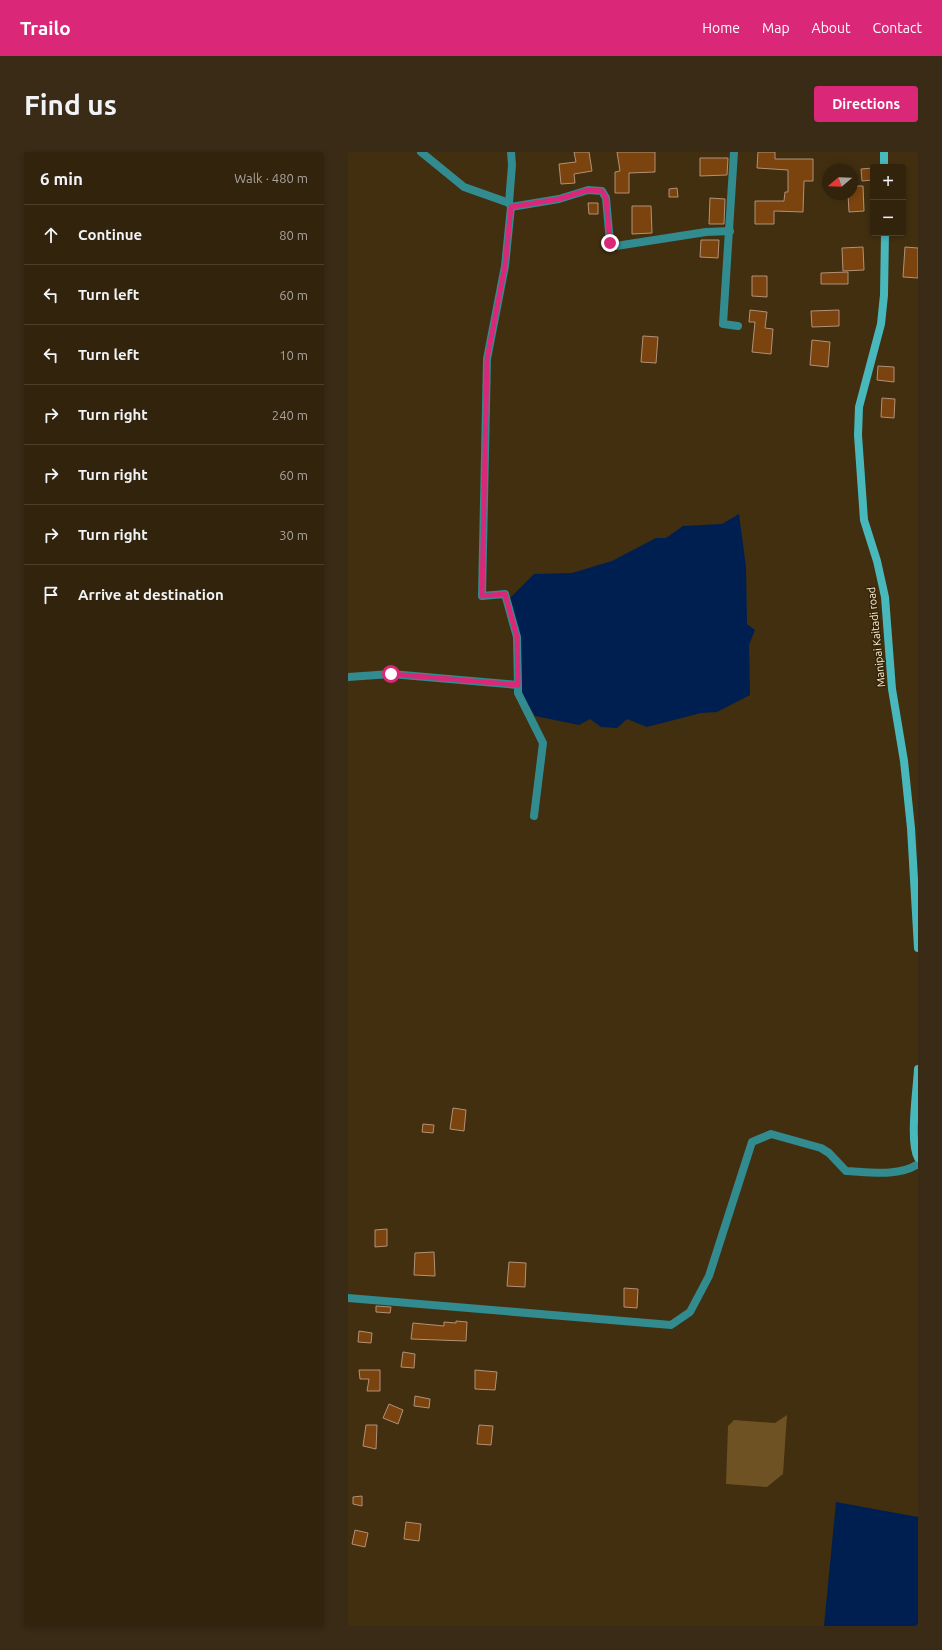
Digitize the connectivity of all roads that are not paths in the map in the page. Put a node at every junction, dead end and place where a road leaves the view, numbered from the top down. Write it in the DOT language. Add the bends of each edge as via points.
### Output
graph roads {
  1 [pos="421,152"];
  2 [pos="511,152"];
  3 [pos="734,152"];
  4 [pos="884,152"];
  5 [pos="884,164"];
  6 [pos="510,205"];
  7 [pos="730,231"];
  8 [pos="885,236"];
  9 [pos="738,326"];
  10 [pos="348,677"];
  11 [pos="518,685"];
  12 [pos="534,816"];
  13 [pos="918,948"];
  14 [pos="918,1069"];
  15 [pos="918,1158"];
  16 [pos="918,1164"];
  17 [pos="348,1298"];
  1 -- 6 [label="street" via="464,187"];
  2 -- 6 [label="street"];
  3 -- 7 [label="street"];
  4 -- 5 [label="main road"];
  6 -- 7 [label="street" via="559,199 588,190 602,191 606,198 610,243 616,246 706,232"];
  6 -- 11 [label="street" via="505,266 487,359 482,596 505,594 517,637"];
  7 -- 9 [label="street" via="723,324"];
  8 -- 13 [label="main road, Manipai Kaitadi road" via="881,324 859,407 858,434 864,520 885,597 892,689 912,828"];
  10 -- 11 [label="street" via="391,674"];
  11 -- 12 [label="street" via="518,693 543,743"];
  14 -- 15 [label="main road" via="914,1134"];
  16 -- 17 [label="street" via="898,1172 846,1171 821,1148 771,1134 752,1142 709,1276 690,1312 671,1325"];
}
